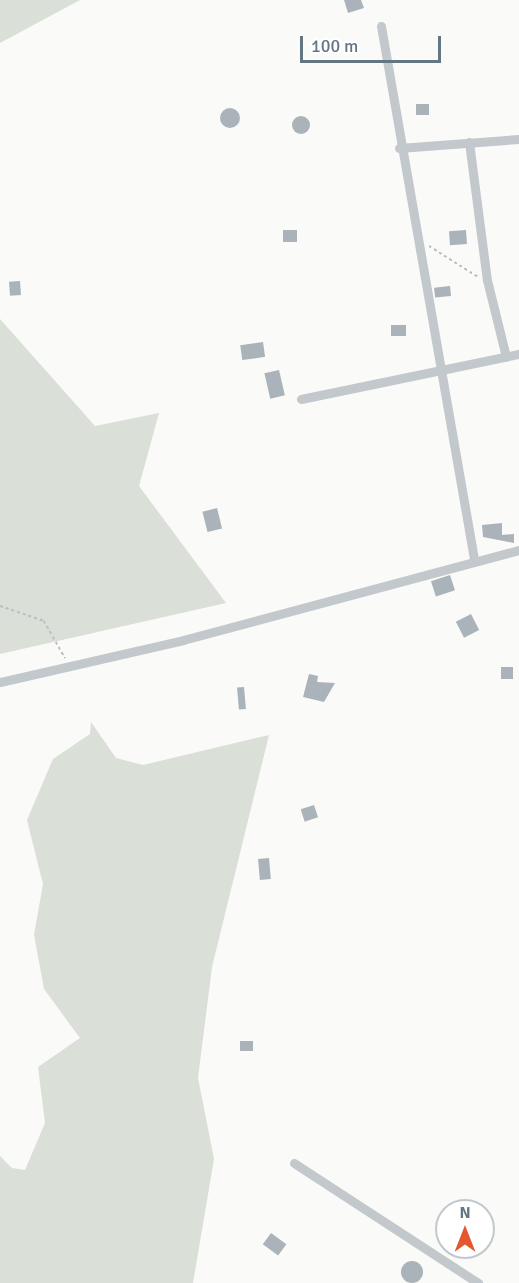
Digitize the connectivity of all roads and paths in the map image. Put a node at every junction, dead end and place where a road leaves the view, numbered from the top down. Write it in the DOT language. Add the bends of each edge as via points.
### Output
graph roads {
  1 [pos="381,27"];
  2 [pos="519,139"];
  3 [pos="469,142"];
  4 [pos="399,148"];
  5 [pos="416,242"];
  6 [pos="487,280"];
  7 [pos="519,354"];
  8 [pos="506,357"];
  9 [pos="440,368"];
  10 [pos="301,399"];
  11 [pos="519,550"];
  12 [pos="474,559"];
  13 [pos="0,606"];
  14 [pos="70,666"];
  15 [pos="0,682"];
  16 [pos="294,1163"];
  17 [pos="478,1283"];
  1 -- 4 [label="street"];
  2 -- 3 [label="street"];
  3 -- 4 [label="street"];
  3 -- 6 [label="street"];
  4 -- 5 [label="street"];
  5 -- 6 [label="path" via="469,275"];
  5 -- 9 [label="street"];
  6 -- 8 [label="street"];
  7 -- 8 [label="street"];
  8 -- 9 [label="street"];
  9 -- 10 [label="street"];
  9 -- 12 [label="street"];
  11 -- 12 [label="street"];
  12 -- 14 [label="street"];
  13 -- 14 [label="path" via="44,621"];
  14 -- 15 [label="street"];
  16 -- 17 [label="street"];
}
